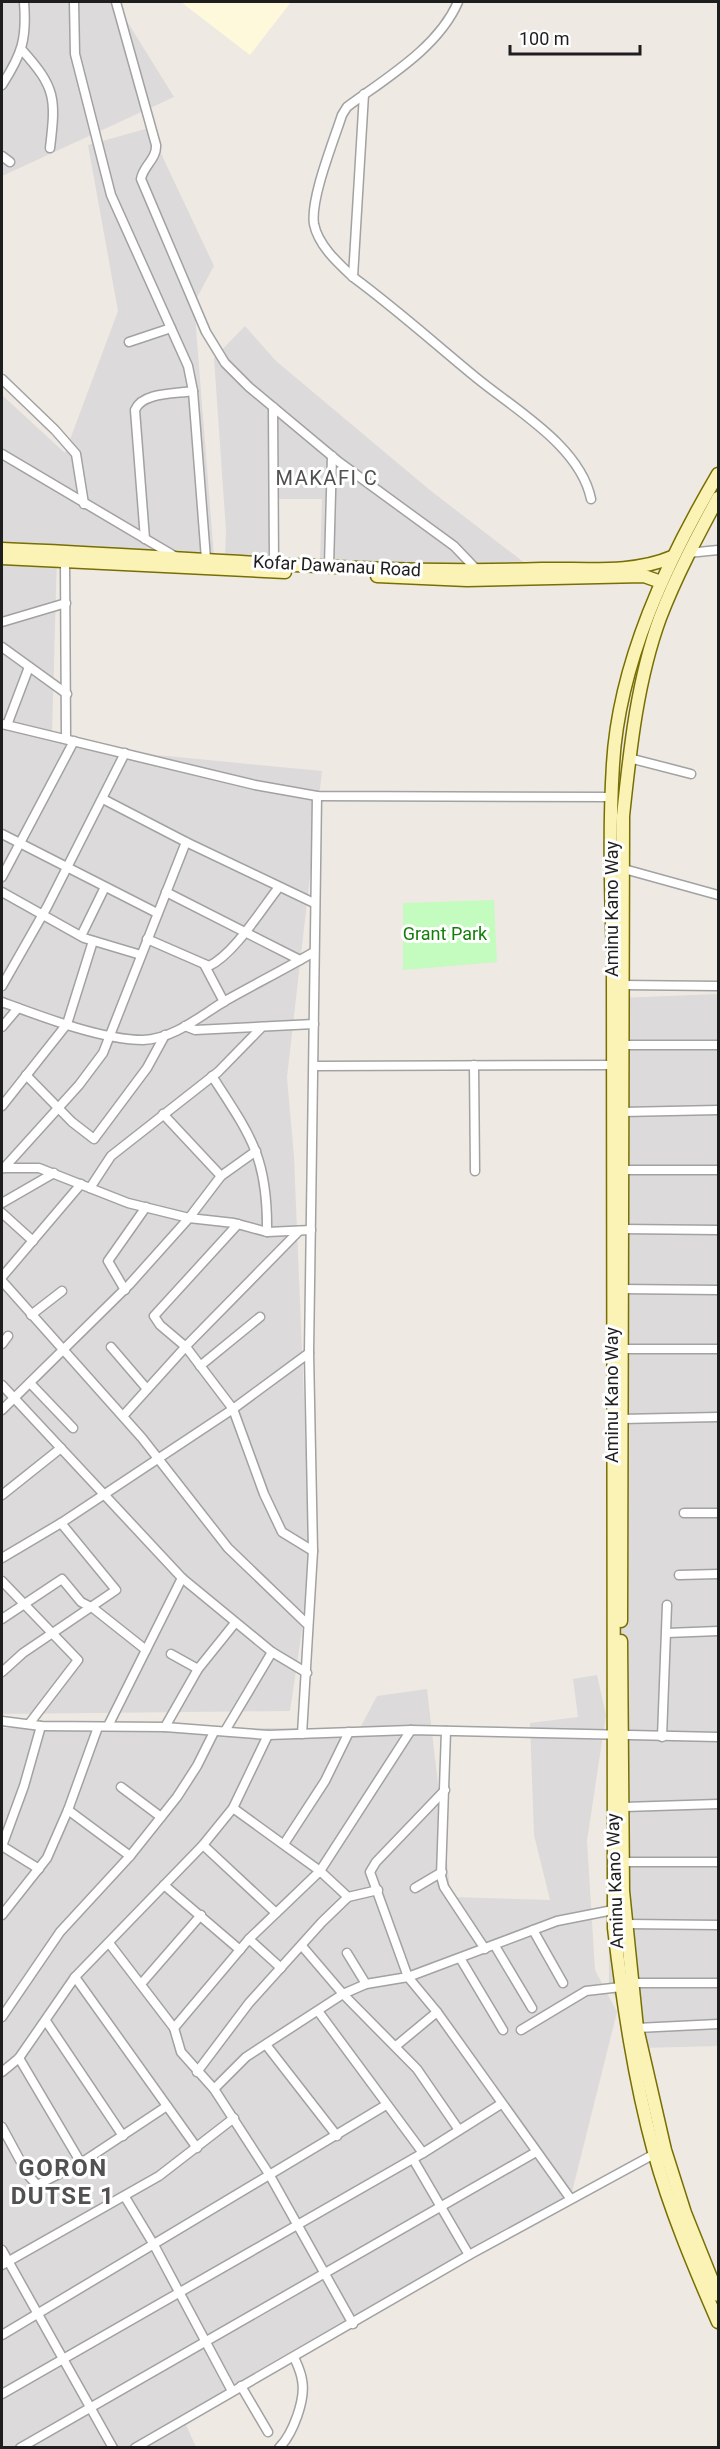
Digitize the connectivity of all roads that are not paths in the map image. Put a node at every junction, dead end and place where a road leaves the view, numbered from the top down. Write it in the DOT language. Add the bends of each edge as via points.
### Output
graph roads {
  1 [pos="24,2"];
  2 [pos="74,2"];
  3 [pos="116,2"];
  4 [pos="458,2"];
  5 [pos="22,50"];
  6 [pos="2,85"];
  7 [pos="364,94"];
  8 [pos="50,148"];
  9 [pos="2,156"];
  10 [pos="10,162"];
  11 [pos="353,277"];
  12 [pos="171,328"];
  13 [pos="129,342"];
  14 [pos="2,379"];
  15 [pos="193,391"];
  16 [pos="273,407"];
  17 [pos="2,454"];
  18 [pos="332,456"];
  19 [pos="718,474"];
  20 [pos="718,498"];
  21 [pos="591,499"];
  22 [pos="84,504"];
  23 [pos="145,539"];
  24 [pos="2,549"];
  25 [pos="718,550"];
  26 [pos="688,553"];
  27 [pos="176,557"];
  28 [pos="672,557"];
  29 [pos="2,558"];
  30 [pos="206,559"];
  31 [pos="65,562"];
  32 [pos="274,564"];
  33 [pos="329,566"];
  34 [pos="478,571"];
  35 [pos="661,582"];
  36 [pos="66,603"];
  37 [pos="2,622"];
  38 [pos="2,647"];
  39 [pos="29,667"];
  40 [pos="67,694"];
  41 [pos="4,724"];
  42 [pos="70,740"];
  43 [pos="616,745"];
  44 [pos="124,753"];
  45 [pos="630,753"];
  46 [pos="691,774"];
  47 [pos="317,796"];
  48 [pos="613,797"];
  49 [pos="103,799"];
  50 [pos="2,834"];
  51 [pos="186,842"];
  52 [pos="19,843"];
  53 [pos="66,867"];
  54 [pos="624,869"];
  55 [pos="2,877"];
  56 [pos="105,887"];
  57 [pos="279,887"];
  58 [pos="2,892"];
  59 [pos="166,892"];
  60 [pos="718,895"];
  61 [pos="314,903"];
  62 [pos="157,913"];
  63 [pos="41,916"];
  64 [pos="244,932"];
  65 [pos="81,936"];
  66 [pos="147,939"];
  67 [pos="93,941"];
  68 [pos="314,952"];
  69 [pos="141,955"];
  70 [pos="300,960"];
  71 [pos="206,966"];
  72 [pos="622,985"];
  73 [pos="2,986"];
  74 [pos="718,986"];
  75 [pos="2,1002"];
  76 [pos="224,1002"];
  77 [pos="18,1008"];
  78 [pos="67,1024"];
  79 [pos="314,1024"];
  80 [pos="185,1026"];
  81 [pos="2,1027"];
  82 [pos="262,1028"];
  83 [pos="112,1035"];
  84 [pos="165,1035"];
  85 [pos="622,1045"];
  86 [pos="718,1045"];
  87 [pos="474,1065"];
  88 [pos="617,1065"];
  89 [pos="314,1066"];
  90 [pos="26,1075"];
  91 [pos="212,1076"];
  92 [pos="2,1106"];
  93 [pos="59,1108"];
  94 [pos="718,1110"];
  95 [pos="622,1112"];
  96 [pos="163,1114"];
  97 [pos="256,1151"];
  98 [pos="3,1168"];
  99 [pos="622,1170"];
  100 [pos="718,1170"];
  101 [pos="474,1171"];
  102 [pos="54,1173"];
  103 [pos="221,1176"];
  104 [pos="81,1184"];
  105 [pos="90,1188"];
  106 [pos="2,1203"];
  107 [pos="146,1207"];
  108 [pos="2,1213"];
  109 [pos="189,1218"];
  110 [pos="238,1224"];
  111 [pos="621,1229"];
  112 [pos="311,1230"];
  113 [pos="718,1230"];
  114 [pos="299,1231"];
  115 [pos="267,1232"];
  116 [pos="33,1241"];
  117 [pos="2,1279"];
  118 [pos="621,1289"];
  119 [pos="62,1290"];
  120 [pos="125,1290"];
  121 [pos="718,1290"];
  122 [pos="31,1315"];
  123 [pos="260,1317"];
  124 [pos="8,1336"];
  125 [pos="2,1344"];
  126 [pos="111,1347"];
  127 [pos="186,1347"];
  128 [pos="621,1349"];
  129 [pos="718,1350"];
  130 [pos="64,1351"];
  131 [pos="309,1353"];
  132 [pos="200,1366"];
  133 [pos="30,1383"];
  134 [pos="2,1385"];
  135 [pos="147,1389"];
  136 [pos="14,1398"];
  137 [pos="233,1409"];
  138 [pos="2,1410"];
  139 [pos="123,1416"];
  140 [pos="718,1417"];
  141 [pos="621,1419"];
  142 [pos="73,1428"];
  143 [pos="61,1448"];
  144 [pos="157,1458"];
  145 [pos="103,1493"];
  146 [pos="2,1496"];
  147 [pos="684,1513"];
  148 [pos="718,1513"];
  149 [pos="61,1523"];
  150 [pos="313,1551"];
  151 [pos="2,1558"];
  152 [pos="718,1574"];
  153 [pos="679,1575"];
  154 [pos="182,1578"];
  155 [pos="2,1581"];
  156 [pos="23,1603"];
  157 [pos="667,1605"];
  158 [pos="93,1608"];
  159 [pos="2,1619"];
  160 [pos="235,1623"];
  161 [pos="306,1623"];
  162 [pos="718,1630"];
  163 [pos="667,1633"];
  164 [pos="53,1635"];
  165 [pos="146,1650"];
  166 [pos="272,1652"];
  167 [pos="171,1654"];
  168 [pos="198,1669"];
  169 [pos="2,1672"];
  170 [pos="307,1673"];
  171 [pos="2,1721"];
  172 [pos="29,1724"];
  173 [pos="41,1726"];
  174 [pos="98,1726"];
  175 [pos="108,1726"];
  176 [pos="165,1727"];
  177 [pos="411,1730"];
  178 [pos="225,1731"];
  179 [pos="446,1731"];
  180 [pos="214,1732"];
  181 [pos="350,1732"];
  182 [pos="302,1734"];
  183 [pos="268,1735"];
  184 [pos="618,1736"];
  185 [pos="662,1737"];
  186 [pos="718,1737"];
  187 [pos="121,1787"];
  188 [pos="445,1790"];
  189 [pos="718,1804"];
  190 [pos="624,1807"];
  191 [pos="233,1808"];
  192 [pos="68,1810"];
  193 [pos="161,1817"];
  194 [pos="284,1844"];
  195 [pos="203,1845"];
  196 [pos="2,1846"];
  197 [pos="130,1856"];
  198 [pos="622,1862"];
  199 [pos="718,1862"];
  200 [pos="39,1869"];
  201 [pos="320,1870"];
  202 [pos="441,1872"];
  203 [pos="164,1885"];
  204 [pos="416,1888"];
  205 [pos="378,1890"];
  206 [pos="348,1897"];
  207 [pos="613,1910"];
  208 [pos="276,1913"];
  209 [pos="2,1915"];
  210 [pos="201,1915"];
  211 [pos="626,1924"];
  212 [pos="718,1925"];
  213 [pos="533,1930"];
  214 [pos="249,1939"];
  215 [pos="109,1943"];
  216 [pos="302,1946"];
  217 [pos="495,1946"];
  218 [pos="485,1949"];
  219 [pos="240,1950"];
  220 [pos="347,1953"];
  221 [pos="460,1958"];
  222 [pos="281,1968"];
  223 [pos="75,1977"];
  224 [pos="408,1977"];
  225 [pos="563,1983"];
  226 [pos="718,1983"];
  227 [pos="141,1984"];
  228 [pos="366,1984"];
  229 [pos="626,1985"];
  230 [pos="343,1994"];
  231 [pos="532,2008"];
  232 [pos="318,2011"];
  233 [pos="437,2012"];
  234 [pos="2,2017"];
  235 [pos="46,2021"];
  236 [pos="718,2024"];
  237 [pos="174,2028"];
  238 [pos="637,2028"];
  239 [pos="521,2030"];
  240 [pos="503,2031"];
  241 [pos="267,2046"];
  242 [pos="396,2046"];
  243 [pos="19,2058"];
  244 [pos="2,2072"];
  245 [pos="197,2072"];
  246 [pos="214,2090"];
  247 [pos="501,2104"];
  248 [pos="386,2105"];
  249 [pos="167,2106"];
  250 [pos="234,2118"];
  251 [pos="2,2127"];
  252 [pos="459,2130"];
  253 [pos="123,2136"];
  254 [pos="337,2136"];
  255 [pos="197,2148"];
  256 [pos="660,2151"];
  257 [pos="536,2152"];
  258 [pos="423,2153"];
  259 [pos="413,2159"];
  260 [pos="81,2163"];
  261 [pos="269,2174"];
  262 [pos="125,2197"];
  263 [pos="570,2198"];
  264 [pos="440,2207"];
  265 [pos="296,2225"];
  266 [pos="153,2245"];
  267 [pos="2,2250"];
  268 [pos="469,2255"];
  269 [pos="5,2263"];
  270 [pos="322,2272"];
  271 [pos="179,2292"];
  272 [pos="718,2295"];
  273 [pos="38,2314"];
  274 [pos="718,2322"];
  275 [pos="352,2324"];
  276 [pos="2,2335"];
  277 [pos="206,2341"];
  278 [pos="294,2357"];
  279 [pos="61,2358"];
  280 [pos="241,2386"];
  281 [pos="232,2391"];
  282 [pos="2,2394"];
  283 [pos="88,2407"];
  284 [pos="268,2432"];
  285 [pos="20,2448"];
  286 [pos="113,2448"];
  287 [pos="135,2448"];
  288 [pos="279,2448"];
  1 -- 5 [label="street"];
  2 -- 12 [label="street" via="75,54 111,195"];
  3 -- 16 [label="street" via="156,145 156,153 141,179 211,339 233,373"];
  4 -- 7 [label="street" via="441,29 417,54"];
  5 -- 6 [label="street"];
  5 -- 8 [label="street" via="48,81 55,108"];
  7 -- 11 [label="street"];
  7 -- 11 [label="street" via="342,115 314,219 324,244"];
  9 -- 10 [label="street"];
  11 -- 21 [label="street" via="548,434 587,484"];
  12 -- 13 [label="street"];
  12 -- 15 [label="street" via="188,366"];
  14 -- 22 [label="street" via="76,454"];
  15 -- 23 [label="street" via="148,398 135,411"];
  15 -- 30 [label="street"];
  16 -- 18 [label="street"];
  16 -- 32 [label="street"];
  17 -- 22 [label="street"];
  18 -- 33 [label="street"];
  18 -- 34 [label="street" via="454,546"];
  19 -- 28 [label="main road, Aminu Kano Way"];
  20 -- 26 [label="main road, Aminu Kano Way"];
  22 -- 23 [label="street"];
  23 -- 27 [label="street"];
  24 -- 27 [label="main road, Kofar Dawanau Road"];
  25 -- 26 [label="street"];
  26 -- 45 [label="main road, Aminu Kano Way" via="656,631"];
  27 -- 30 [label="main road, Kofar Dawanau Road"];
  28 -- 34 [label="main road, Kofar Dawanau Road" via="643,566"];
  28 -- 35 [label="main road, Aminu Kano Way"];
  29 -- 31 [label="main road, Kofar Dawanau Road"];
  30 -- 32 [label="main road, Kofar Dawanau Road"];
  31 -- 35 [label="main road, Kofar Dawanau Road" via="467,580 644,576"];
  31 -- 36 [label="street"];
  32 -- 33 [label="main road, Kofar Dawanau Road"];
  33 -- 34 [label="main road, Kofar Dawanau Road"];
  35 -- 43 [label="main road, Aminu Kano Way" via="642,630"];
  36 -- 37 [label="street"];
  36 -- 40 [label="street"];
  38 -- 39 [label="street"];
  39 -- 40 [label="street"];
  39 -- 41 [label="street"];
  40 -- 42 [label="street"];
  41 -- 42 [label="street"];
  42 -- 44 [label="street"];
  42 -- 52 [label="street"];
  43 -- 45 [label="main road"];
  43 -- 48 [label="main road, Aminu Kano Way"];
  44 -- 47 [label="street"];
  44 -- 49 [label="street"];
  45 -- 46 [label="street"];
  45 -- 54 [label="main road, Aminu Kano Way" via="623,816"];
  47 -- 48 [label="street"];
  47 -- 61 [label="street"];
  48 -- 88 [label="main road, Aminu Kano Way" via="610,877"];
  49 -- 51 [label="street"];
  49 -- 53 [label="street"];
  50 -- 52 [label="street"];
  51 -- 57 [label="street"];
  51 -- 59 [label="street"];
  52 -- 53 [label="street"];
  52 -- 55 [label="street"];
  53 -- 56 [label="street"];
  53 -- 63 [label="street"];
  54 -- 60 [label="street"];
  54 -- 72 [label="main road, Aminu Kano Way"];
  56 -- 62 [label="street"];
  56 -- 65 [label="street"];
  57 -- 61 [label="street"];
  57 -- 64 [label="street"];
  58 -- 63 [label="street"];
  59 -- 62 [label="street"];
  59 -- 64 [label="street"];
  61 -- 68 [label="street"];
  62 -- 66 [label="street"];
  63 -- 65 [label="street"];
  63 -- 73 [label="street"];
  64 -- 70 [label="street"];
  64 -- 71 [label="street" via="220,958"];
  65 -- 67 [label="street"];
  66 -- 69 [label="street"];
  66 -- 71 [label="street"];
  67 -- 69 [label="street"];
  67 -- 78 [label="street"];
  68 -- 70 [label="street"];
  68 -- 79 [label="street"];
  69 -- 83 [label="street"];
  70 -- 76 [label="street"];
  71 -- 76 [label="street"];
  72 -- 74 [label="street"];
  72 -- 85 [label="main road, Aminu Kano Way"];
  75 -- 77 [label="street"];
  76 -- 80 [label="street"];
  77 -- 78 [label="street"];
  77 -- 81 [label="street"];
  78 -- 83 [label="street"];
  78 -- 90 [label="street"];
  79 -- 82 [label="street"];
  79 -- 89 [label="street"];
  80 -- 82 [label="street" via="195,1030"];
  80 -- 84 [label="street"];
  82 -- 91 [label="street"];
  83 -- 84 [label="street" via="143,1040"];
  83 -- 93 [label="street" via="93,1068"];
  84 -- 93 [label="street" via="147,1068 96,1137 91,1138"];
  85 -- 86 [label="street"];
  85 -- 88 [label="main road, Aminu Kano Way"];
  87 -- 88 [label="street"];
  87 -- 89 [label="street"];
  87 -- 101 [label="street"];
  88 -- 95 [label="main road, Aminu Kano Way"];
  88 -- 184 [label="main road, Aminu Kano Way"];
  89 -- 112 [label="street"];
  90 -- 92 [label="street"];
  90 -- 93 [label="street"];
  91 -- 96 [label="street"];
  91 -- 97 [label="street" via="250,1134"];
  93 -- 98 [label="street"];
  94 -- 95 [label="street"];
  95 -- 99 [label="main road, Aminu Kano Way"];
  96 -- 103 [label="street"];
  96 -- 105 [label="street" via="111,1156"];
  97 -- 103 [label="street"];
  97 -- 115 [label="street" via="267,1193"];
  98 -- 102 [label="street" via="34,1167"];
  99 -- 100 [label="street"];
  99 -- 111 [label="main road, Aminu Kano Way"];
  102 -- 104 [label="street"];
  102 -- 106 [label="street"];
  103 -- 109 [label="street"];
  104 -- 105 [label="street"];
  104 -- 116 [label="street"];
  105 -- 107 [label="street"];
  107 -- 109 [label="street"];
  107 -- 120 [label="street" via="108,1262"];
  108 -- 116 [label="street"];
  109 -- 110 [label="street"];
  109 -- 120 [label="street"];
  110 -- 115 [label="street"];
  110 -- 127 [label="street" via="155,1313 160,1325"];
  111 -- 113 [label="street"];
  111 -- 118 [label="main road, Aminu Kano Way"];
  112 -- 114 [label="street"];
  112 -- 131 [label="street"];
  114 -- 115 [label="street"];
  114 -- 127 [label="street"];
  116 -- 117 [label="street"];
  117 -- 122 [label="street"];
  118 -- 121 [label="street"];
  118 -- 128 [label="main road, Aminu Kano Way"];
  119 -- 122 [label="street"];
  120 -- 130 [label="street"];
  122 -- 130 [label="street"];
  123 -- 132 [label="street"];
  124 -- 125 [label="street"];
  126 -- 135 [label="street"];
  127 -- 132 [label="street"];
  127 -- 135 [label="street"];
  128 -- 129 [label="street"];
  128 -- 141 [label="main road, Aminu Kano Way"];
  130 -- 133 [label="street"];
  130 -- 139 [label="street"];
  131 -- 137 [label="street"];
  131 -- 150 [label="street"];
  132 -- 137 [label="street"];
  133 -- 136 [label="street"];
  133 -- 142 [label="street"];
  134 -- 136 [label="street"];
  135 -- 139 [label="street"];
  136 -- 138 [label="street"];
  136 -- 143 [label="street"];
  137 -- 144 [label="street"];
  137 -- 150 [label="street" via="282,1532"];
  139 -- 144 [label="street"];
  140 -- 141 [label="street"];
  141 -- 184 [label="main road, Aminu Kano Way"];
  143 -- 145 [label="street"];
  143 -- 146 [label="street"];
  144 -- 145 [label="street"];
  144 -- 161 [label="street" via="228,1548"];
  145 -- 149 [label="street"];
  145 -- 154 [label="street"];
  147 -- 148 [label="street"];
  149 -- 151 [label="street"];
  149 -- 158 [label="street" via="116,1588 115,1593"];
  150 -- 161 [label="street"];
  152 -- 153 [label="street"];
  154 -- 160 [label="street"];
  154 -- 165 [label="street"];
  155 -- 156 [label="street"];
  156 -- 158 [label="street" via="62,1579 81,1602"];
  156 -- 159 [label="street"];
  156 -- 164 [label="street"];
  157 -- 163 [label="street"];
  158 -- 164 [label="street"];
  158 -- 165 [label="street"];
  160 -- 166 [label="street"];
  160 -- 168 [label="street"];
  161 -- 170 [label="street"];
  162 -- 163 [label="street"];
  163 -- 185 [label="street"];
  164 -- 169 [label="street" via="23,1653"];
  164 -- 172 [label="street" via="77,1663"];
  165 -- 175 [label="street"];
  166 -- 170 [label="street"];
  166 -- 178 [label="street"];
  167 -- 168 [label="street"];
  168 -- 176 [label="street"];
  170 -- 182 [label="street"];
  171 -- 172 [label="street"];
  172 -- 173 [label="street"];
  173 -- 174 [label="street"];
  173 -- 196 [label="street"];
  174 -- 175 [label="street"];
  174 -- 192 [label="street"];
  175 -- 176 [label="street"];
  176 -- 180 [label="street"];
  177 -- 179 [label="street"];
  177 -- 181 [label="street"];
  177 -- 201 [label="street"];
  178 -- 180 [label="street"];
  178 -- 183 [label="street"];
  179 -- 184 [label="street"];
  179 -- 188 [label="street"];
  180 -- 193 [label="street" via="186,1784"];
  181 -- 182 [label="street"];
  181 -- 194 [label="street" via="326,1780"];
  182 -- 183 [label="street"];
  183 -- 191 [label="street"];
  184 -- 185 [label="street"];
  184 -- 190 [label="main road, Aminu Kano Way"];
  184 -- 207 [label="main road, Aminu Kano Way"];
  185 -- 186 [label="street"];
  187 -- 193 [label="street"];
  188 -- 202 [label="street"];
  188 -- 205 [label="street" via="372,1868"];
  189 -- 190 [label="street"];
  190 -- 198 [label="main road, Aminu Kano Way"];
  191 -- 194 [label="street"];
  191 -- 195 [label="street"];
  192 -- 197 [label="street"];
  192 -- 200 [label="street"];
  193 -- 197 [label="street"];
  194 -- 201 [label="street"];
  195 -- 203 [label="street"];
  195 -- 208 [label="street"];
  196 -- 200 [label="street"];
  197 -- 234 [label="street" via="60,1932"];
  198 -- 199 [label="street"];
  198 -- 211 [label="main road, Aminu Kano Way"];
  200 -- 209 [label="street"];
  201 -- 206 [label="street"];
  201 -- 208 [label="street"];
  202 -- 204 [label="street"];
  202 -- 218 [label="street" via="444,1887"];
  203 -- 210 [label="street"];
  203 -- 215 [label="street"];
  205 -- 206 [label="street"];
  205 -- 224 [label="street"];
  206 -- 216 [label="street"];
  207 -- 213 [label="street"];
  207 -- 229 [label="main road, Aminu Kano Way"];
  208 -- 214 [label="street"];
  210 -- 219 [label="street"];
  210 -- 227 [label="street"];
  211 -- 212 [label="street"];
  211 -- 229 [label="main road, Aminu Kano Way"];
  213 -- 217 [label="street"];
  213 -- 225 [label="street"];
  214 -- 219 [label="street"];
  214 -- 222 [label="street"];
  215 -- 223 [label="street"];
  215 -- 227 [label="street"];
  216 -- 222 [label="street"];
  216 -- 230 [label="street"];
  217 -- 218 [label="street"];
  217 -- 231 [label="street"];
  218 -- 221 [label="street"];
  219 -- 237 [label="street"];
  220 -- 228 [label="street"];
  221 -- 224 [label="street"];
  221 -- 240 [label="street"];
  222 -- 245 [label="street"];
  223 -- 235 [label="street"];
  223 -- 249 [label="street"];
  224 -- 228 [label="street"];
  224 -- 233 [label="street"];
  226 -- 229 [label="street"];
  227 -- 237 [label="street"];
  228 -- 230 [label="street"];
  229 -- 238 [label="main road, Aminu Kano Way"];
  229 -- 239 [label="street" via="586,1991"];
  229 -- 256 [label="main road, Aminu Kano Way" via="627,2028"];
  230 -- 232 [label="street"];
  230 -- 242 [label="street"];
  232 -- 241 [label="street"];
  232 -- 248 [label="street"];
  233 -- 242 [label="street"];
  233 -- 247 [label="street"];
  235 -- 243 [label="street"];
  235 -- 253 [label="street"];
  236 -- 238 [label="street"];
  237 -- 245 [label="street" via="177,2044"];
  238 -- 256 [label="main road, Aminu Kano Way"];
  241 -- 246 [label="street" via="241,2061"];
  241 -- 254 [label="street"];
  242 -- 252 [label="street"];
  243 -- 244 [label="street"];
  243 -- 260 [label="street"];
  245 -- 246 [label="street"];
  246 -- 250 [label="street"];
  247 -- 252 [label="street"];
  247 -- 257 [label="street"];
  248 -- 254 [label="street"];
  248 -- 258 [label="street"];
  249 -- 253 [label="street"];
  249 -- 255 [label="street"];
  250 -- 255 [label="street"];
  250 -- 261 [label="street"];
  251 -- 260 [label="street" via="34,2184"];
  252 -- 258 [label="street"];
  253 -- 260 [label="street"];
  254 -- 261 [label="street"];
  255 -- 262 [label="street"];
  256 -- 263 [label="street"];
  256 -- 272 [label="main road, Aminu Kano Way"];
  256 -- 274 [label="main road, Aminu Kano Way" via="682,2234"];
  257 -- 263 [label="street"];
  257 -- 264 [label="street"];
  258 -- 259 [label="street"];
  259 -- 264 [label="street"];
  259 -- 265 [label="street"];
  261 -- 265 [label="street"];
  261 -- 266 [label="street"];
  262 -- 266 [label="street"];
  262 -- 269 [label="street"];
  263 -- 268 [label="street"];
  264 -- 268 [label="street"];
  264 -- 270 [label="street"];
  265 -- 270 [label="street"];
  265 -- 271 [label="street"];
  266 -- 271 [label="street"];
  266 -- 273 [label="street"];
  267 -- 269 [label="street"];
  268 -- 275 [label="street"];
  269 -- 273 [label="street"];
  270 -- 275 [label="street"];
  270 -- 277 [label="street"];
  271 -- 277 [label="street"];
  271 -- 279 [label="street"];
  273 -- 276 [label="street"];
  273 -- 279 [label="street"];
  275 -- 278 [label="street"];
  277 -- 281 [label="street"];
  277 -- 283 [label="street"];
  278 -- 280 [label="street"];
  278 -- 288 [label="street" via="303,2394 289,2433"];
  279 -- 282 [label="street"];
  279 -- 283 [label="street"];
  280 -- 281 [label="street"];
  280 -- 284 [label="street"];
  281 -- 287 [label="street"];
  283 -- 285 [label="street"];
  283 -- 286 [label="street"];
}
